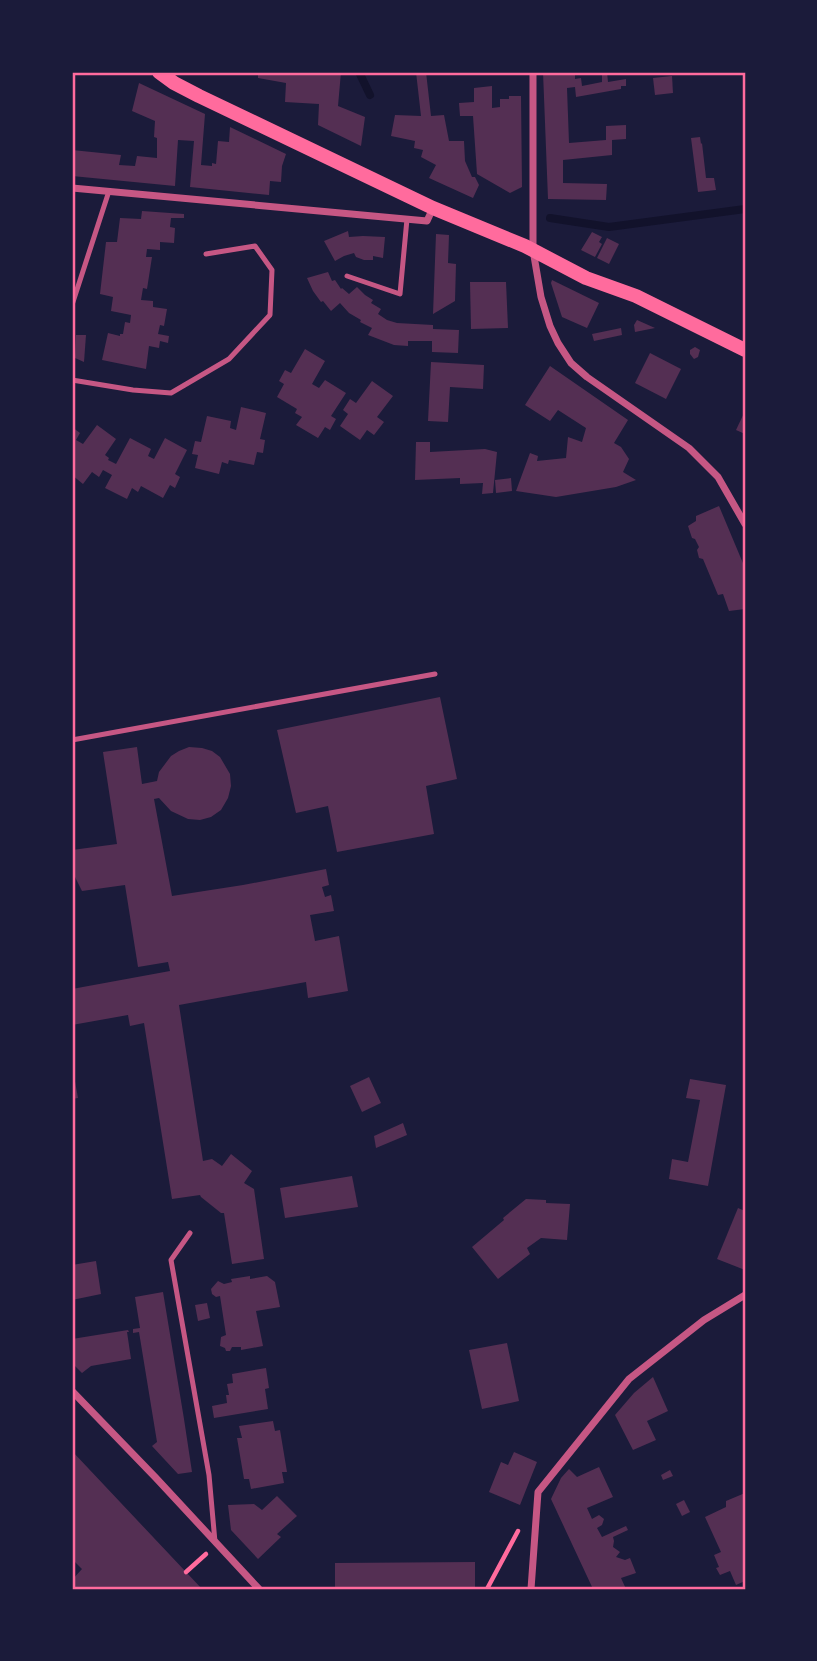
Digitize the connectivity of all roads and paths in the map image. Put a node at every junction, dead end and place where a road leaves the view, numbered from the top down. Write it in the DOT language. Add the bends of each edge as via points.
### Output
graph roads {
  1 [pos="159,72"];
  2 [pos="533,72"];
  3 [pos="174,77"];
  4 [pos="72,188"];
  5 [pos="108,191"];
  6 [pos="433,208"];
  7 [pos="407,219"];
  8 [pos="533,250"];
  9 [pos="206,254"];
  10 [pos="347,276"];
  11 [pos="72,306"];
  12 [pos="745,351"];
  13 [pos="72,380"];
  14 [pos="745,524"];
  15 [pos="435,674"];
  16 [pos="72,740"];
  17 [pos="190,1233"];
  18 [pos="745,1295"];
  19 [pos="72,1391"];
  20 [pos="519,1528"];
  21 [pos="216,1544"];
  22 [pos="186,1572"];
  23 [pos="259,1589"];
  24 [pos="487,1589"];
  25 [pos="531,1589"];
  1 -- 3 [label="main road"];
  2 -- 8 [label="street"];
  3 -- 6 [label="main road"];
  4 -- 5 [label="street"];
  5 -- 7 [label="street"];
  5 -- 11 [label="lane"];
  6 -- 7 [label="street" via="427,221"];
  6 -- 8 [label="main road"];
  7 -- 10 [label="lane" via="400,294"];
  8 -- 12 [label="main road"];
  8 -- 14 [label="street" via="550,326 571,363 690,448 718,477"];
  9 -- 13 [label="lane" via="255,246 272,270 270,315 229,359 171,393"];
  15 -- 16 [label="lane"];
  17 -- 21 [label="lane" via="171,1260 209,1475"];
  18 -- 25 [label="street" via="704,1320 629,1379 538,1492"];
  19 -- 21 [label="street"];
  20 -- 24 [label="path"];
  21 -- 22 [label="path"];
  21 -- 23 [label="street"];
}
